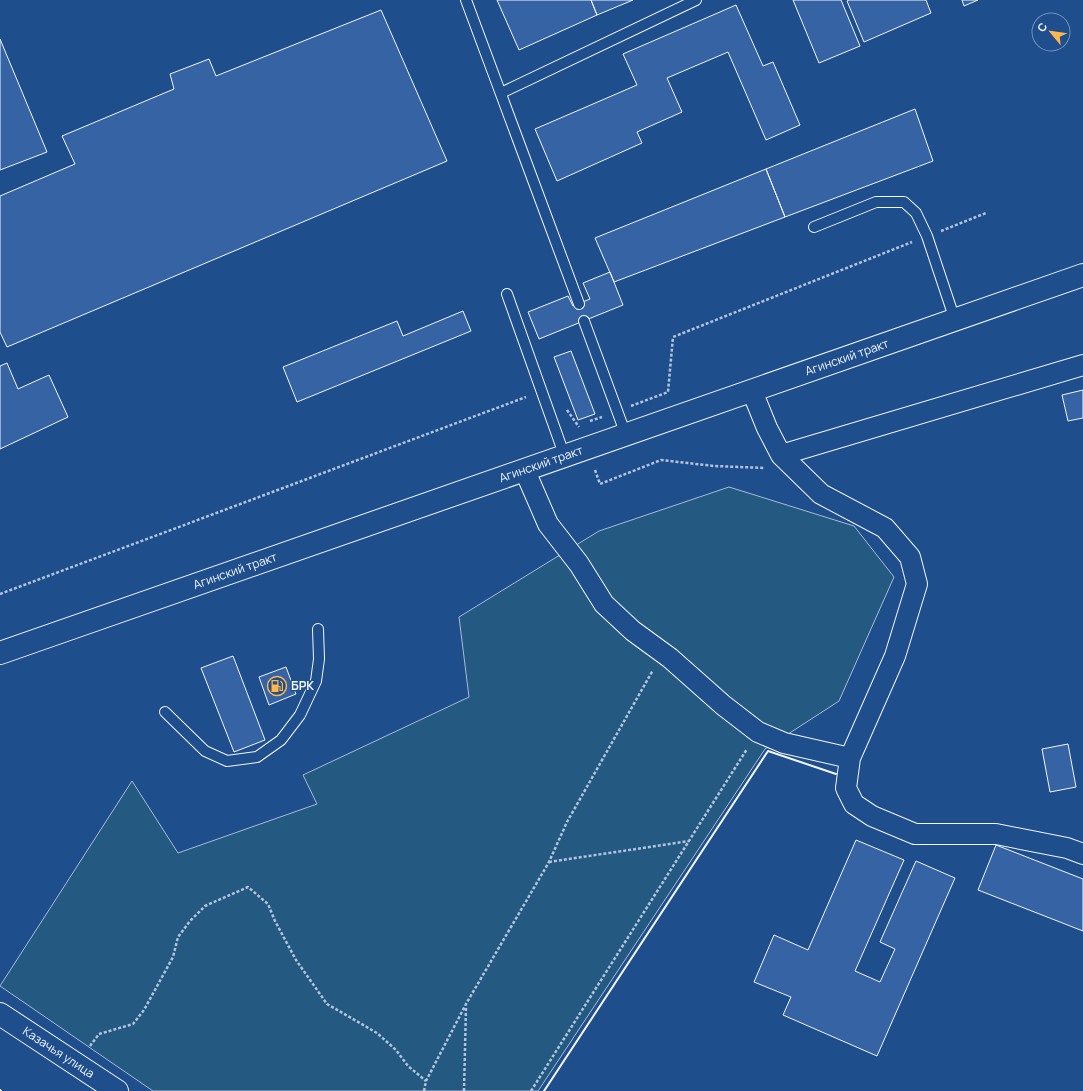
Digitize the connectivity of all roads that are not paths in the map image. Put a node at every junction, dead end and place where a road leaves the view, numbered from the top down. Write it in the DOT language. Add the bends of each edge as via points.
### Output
graph roads {
  1 [pos="466,0"];
  2 [pos="696,0"];
  3 [pos="501,93"];
  4 [pos="814,227"];
  5 [pos="1083,275"];
  6 [pos="508,294"];
  7 [pos="578,304"];
  8 [pos="955,320"];
  9 [pos="584,321"];
  10 [pos="1083,365"];
  11 [pos="752,391"];
  12 [pos="626,435"];
  13 [pos="565,457"];
  14 [pos="776,462"];
  15 [pos="525,471"];
  16 [pos="318,629"];
  17 [pos="0,654"];
  18 [pos="165,712"];
  19 [pos="850,758"];
  20 [pos="1083,854"];
  21 [pos="0,1014"];
  22 [pos="117,1091"];
  1 -- 3 [label="lane"];
  2 -- 3 [label="lane"];
  3 -- 7 [label="lane"];
  4 -- 8 [label="lane" via="876,202 904,202 916,213 927,236"];
  5 -- 8 [label="main road, Агинский тракт"];
  6 -- 13 [label="lane"];
  8 -- 11 [label="main road, Агинский тракт"];
  9 -- 12 [label="lane"];
  10 -- 14 [label="street"];
  11 -- 12 [label="main road, Агинский тракт"];
  11 -- 14 [label="street" via="767,428"];
  12 -- 13 [label="main road, Агинский тракт"];
  13 -- 15 [label="main road, Агинский тракт"];
  14 -- 19 [label="street" via="821,494 885,528 910,557 917,584 895,656"];
  15 -- 17 [label="main road, Агинский тракт"];
  15 -- 19 [label="street" via="548,524 579,564 604,604 633,631 670,658 758,732 784,743"];
  16 -- 18 [label="lane" via="319,659 316,681 300,715 281,740 257,757 227,761 205,751"];
  19 -- 20 [label="street" via="846,788 854,804 872,816 916,834 996,834 1067,848"];
  21 -- 22 [label="main road, Казачья улица"];
}
